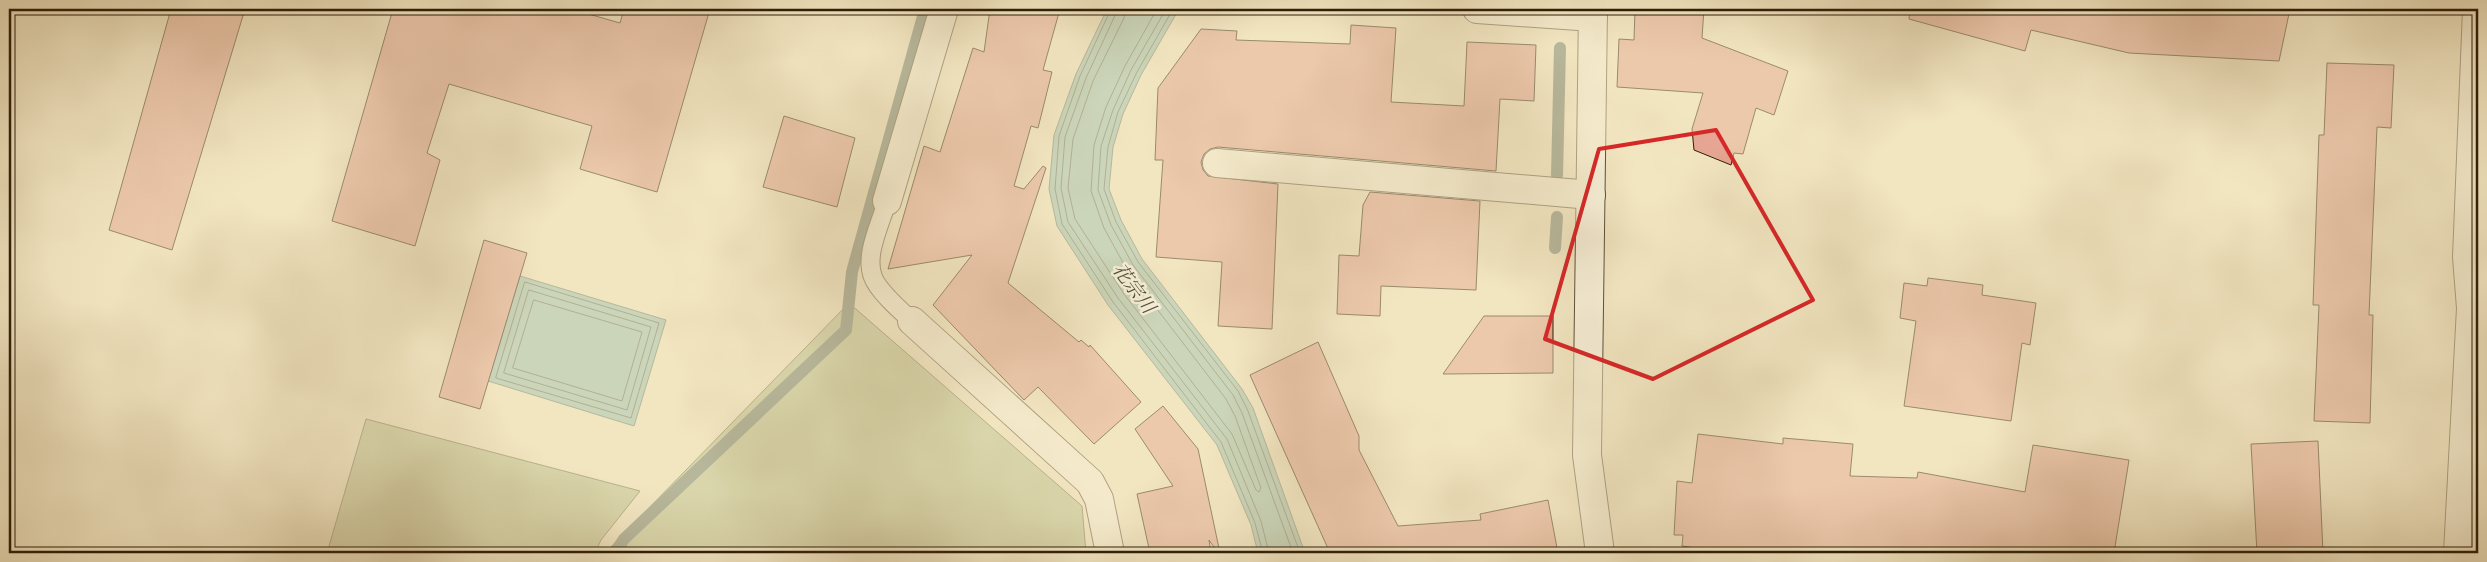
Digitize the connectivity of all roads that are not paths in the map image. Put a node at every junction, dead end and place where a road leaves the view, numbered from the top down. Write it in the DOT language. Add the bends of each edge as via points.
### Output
graph roads {
  1 [pos="944,9"];
  2 [pos="1478,9"];
  3 [pos="2477,9"];
  4 [pos="1593,13"];
  5 [pos="1217,163"];
  6 [pos="1591,195"];
  7 [pos="887,201"];
  8 [pos="912,321"];
  9 [pos="1110,553"];
  10 [pos="1600,553"];
  11 [pos="2458,553"];
  1 -- 7 [label="street"];
  2 -- 4 [label="street"];
  3 -- 11 [label="street" via="2467,257 2471,308"];
  4 -- 6 [label="street"];
  5 -- 6 [label="street"];
  6 -- 10 [label="street" via="1587,455"];
  7 -- 8 [label="lane" via="870,260 873,278"];
  8 -- 9 [label="street" via="1090,482 1099,499"];
}
